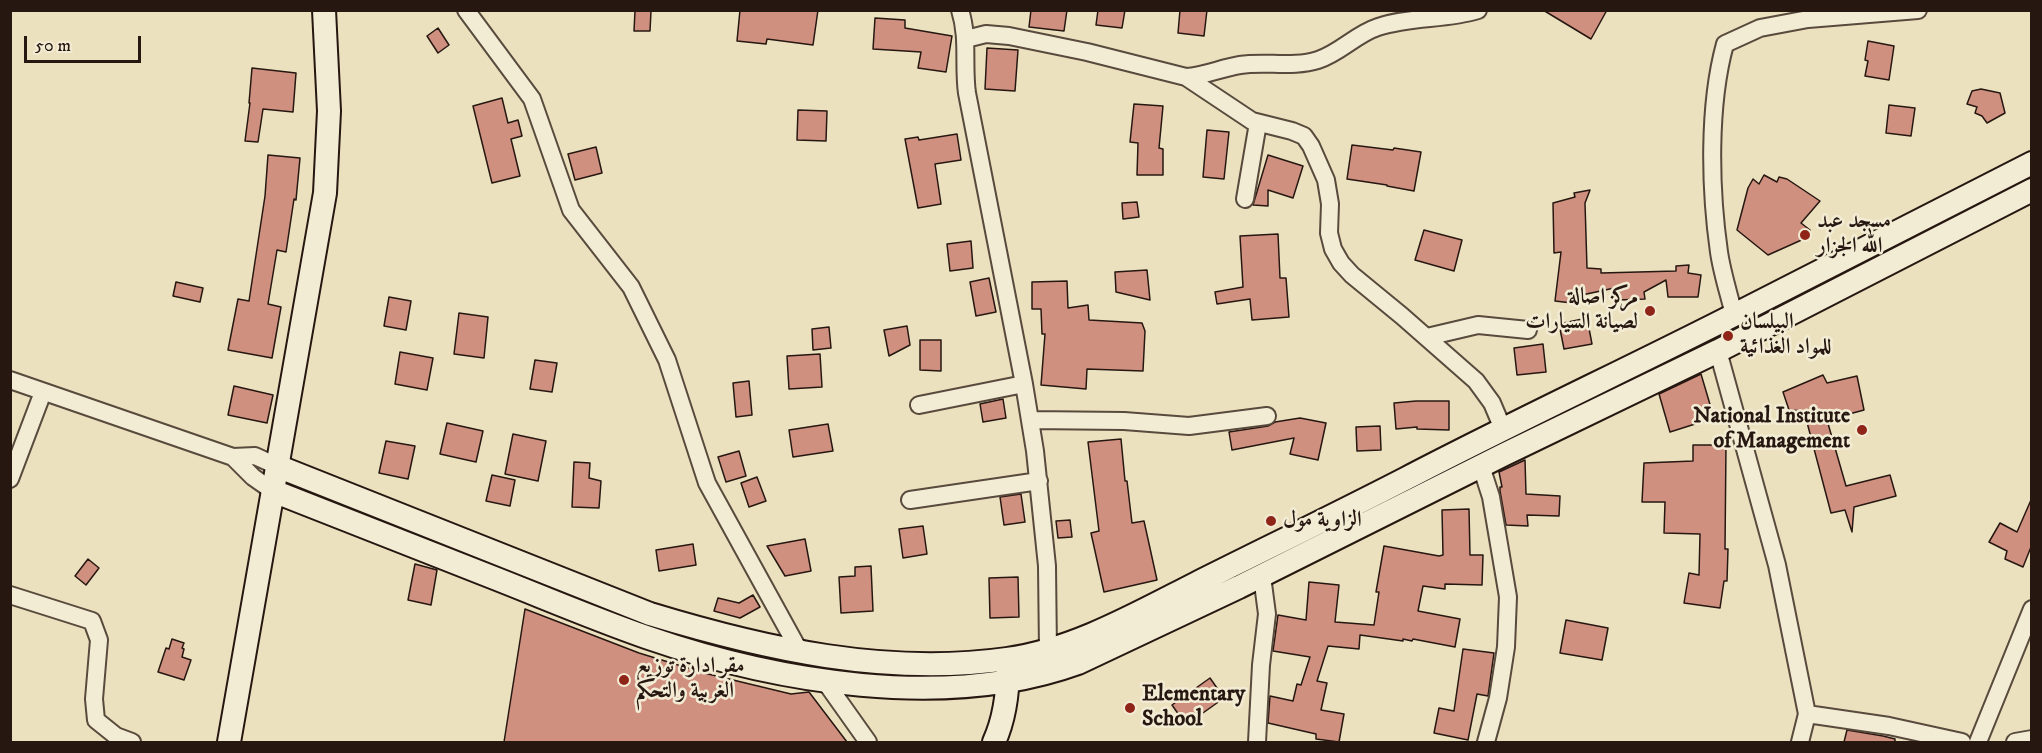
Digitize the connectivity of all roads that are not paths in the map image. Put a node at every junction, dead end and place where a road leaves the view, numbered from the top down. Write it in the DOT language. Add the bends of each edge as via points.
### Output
graph roads {
  1 [pos="324,10"];
  2 [pos="466,10"];
  3 [pos="960,10"];
  4 [pos="1478,10"];
  5 [pos="1918,10"];
  6 [pos="966,39"];
  7 [pos="1186,77"];
  8 [pos="1258,123"];
  9 [pos="2031,163"];
  10 [pos="2031,190"];
  11 [pos="1245,199"];
  12 [pos="1734,315"];
  13 [pos="1528,330"];
  14 [pos="1427,337"];
  15 [pos="1718,351"];
  16 [pos="10,380"];
  17 [pos="1024,384"];
  18 [pos="43,392"];
  19 [pos="919,405"];
  20 [pos="1267,416"];
  21 [pos="1030,420"];
  22 [pos="1503,429"];
  23 [pos="233,457"];
  24 [pos="1481,465"];
  25 [pos="277,466"];
  26 [pos="10,479"];
  27 [pos="1039,481"];
  28 [pos="273,492"];
  29 [pos="910,500"];
  30 [pos="1262,576"];
  31 [pos="10,595"];
  32 [pos="2031,609"];
  33 [pos="1048,651"];
  34 [pos="800,652"];
  35 [pos="1075,652"];
  36 [pos="1008,670"];
  37 [pos="824,680"];
  38 [pos="1807,714"];
  39 [pos="2031,740"];
  40 [pos="132,742"];
  41 [pos="229,742"];
  42 [pos="868,742"];
  43 [pos="994,742"];
  44 [pos="1257,742"];
  45 [pos="1486,742"];
  46 [pos="1800,742"];
  47 [pos="1962,742"];
  48 [pos="1978,742"];
  49 [pos="2015,742"];
  1 -- 25 [label="main road" via="329,111 325,193"];
  2 -- 34 [label="street" via="532,99 571,210 631,287 667,360 707,483"];
  3 -- 6 [label="street"];
  4 -- 7 [label="street" via="1379,27 1332,54 1307,63 1239,65"];
  5 -- 12 [label="street" via="1779,24 1725,44 1716,94 1712,166 1719,253"];
  6 -- 7 [label="street" via="986,34 1009,36"];
  6 -- 17 [label="street" via="967,93"];
  7 -- 8 [label="street"];
  8 -- 11 [label="street"];
  8 -- 14 [label="street" via="1298,133 1308,141 1326,180 1329,233 1341,263"];
  9 -- 12 [label="main road"];
  10 -- 15 [label="main road"];
  12 -- 22 [label="main road"];
  13 -- 14 [label="street" via="1478,325"];
  14 -- 22 [label="street" via="1481,386"];
  15 -- 24 [label="main road"];
  15 -- 38 [label="street" via="1777,565"];
  16 -- 18 [label="street"];
  17 -- 19 [label="street"];
  17 -- 21 [label="street"];
  18 -- 23 [label="street"];
  18 -- 26 [label="street"];
  20 -- 21 [label="street" via="1189,426"];
  21 -- 27 [label="street"];
  22 -- 35 [label="main road" via="1138,613"];
  23 -- 25 [label="street" via="255,456"];
  23 -- 28 [label="street"];
  24 -- 30 [label="main road"];
  24 -- 45 [label="street" via="1491,497 1508,597 1506,646"];
  25 -- 28 [label="main road"];
  25 -- 34 [label="main road" via="650,615"];
  27 -- 29 [label="street"];
  27 -- 33 [label="street" via="1047,566"];
  28 -- 37 [label="main road" via="648,638 704,656"];
  28 -- 41 [label="main road"];
  30 -- 35 [label="main road"];
  30 -- 44 [label="street" via="1267,614"];
  31 -- 40 [label="street" via="92,621 99,640 96,720 116,736"];
  32 -- 48 [label="street"];
  33 -- 35 [label="main road"];
  33 -- 36 [label="main road"];
  34 -- 36 [label="main road"];
  35 -- 36 [label="main road" via="1055,671"];
  36 -- 37 [label="main road" via="954,688"];
  36 -- 43 [label="main road" via="1001,725"];
  37 -- 42 [label="street"];
  38 -- 46 [label="street"];
  38 -- 47 [label="street"];
  39 -- 49 [label="street"];
}
